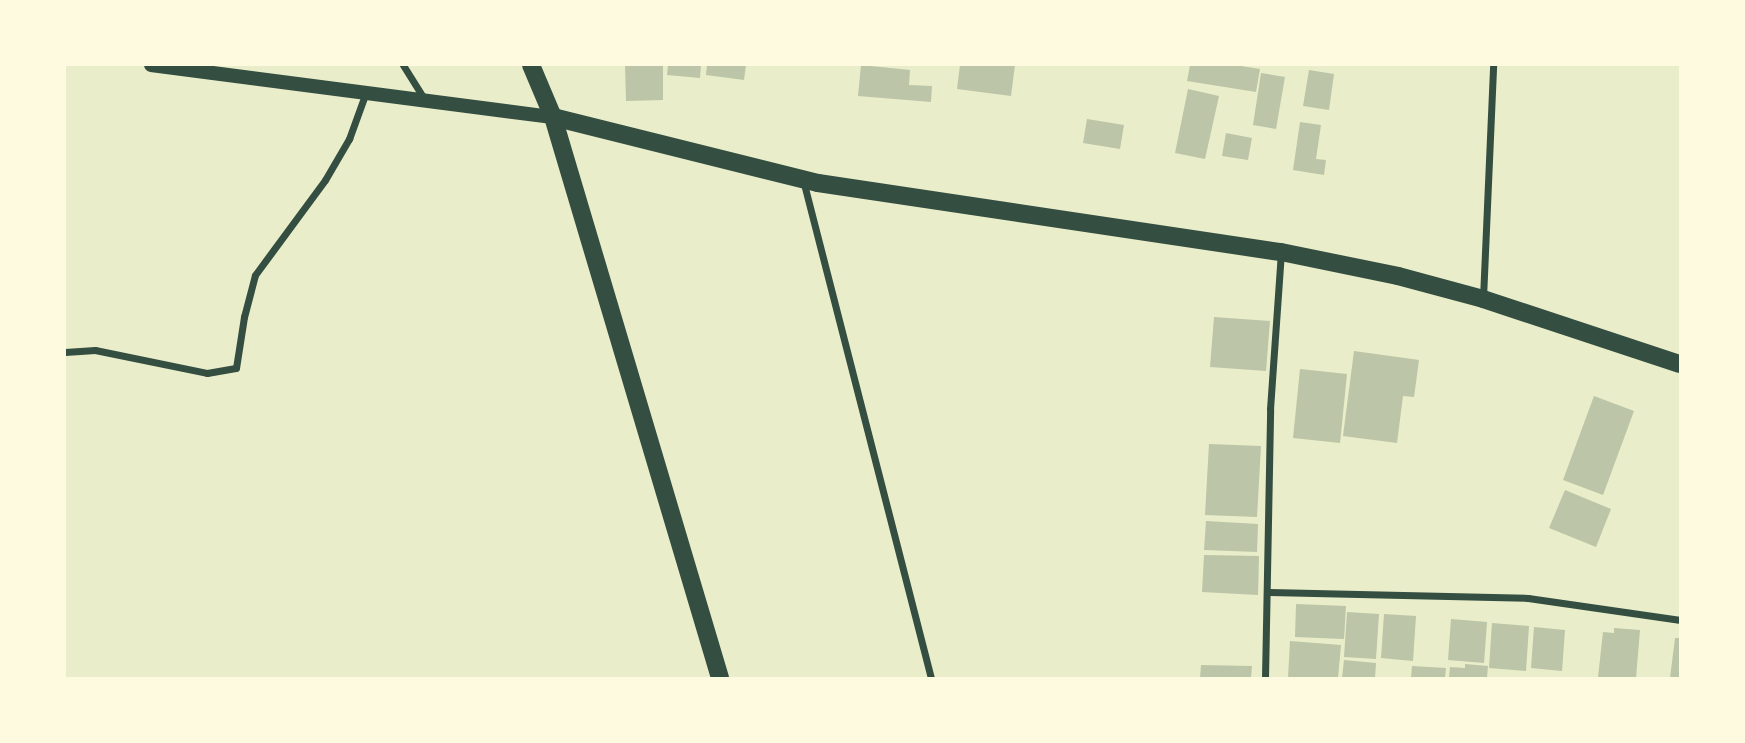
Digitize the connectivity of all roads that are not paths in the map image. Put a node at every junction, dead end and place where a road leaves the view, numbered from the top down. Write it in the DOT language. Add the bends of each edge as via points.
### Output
graph roads {
  1 [pos="151,65"];
  2 [pos="403,65"];
  3 [pos="531,65"];
  4 [pos="1493,65"];
  5 [pos="366,92"];
  6 [pos="424,100"];
  7 [pos="553,117"];
  8 [pos="803,180"];
  9 [pos="1281,252"];
  10 [pos="1483,299"];
  11 [pos="65,352"];
  12 [pos="1680,364"];
  13 [pos="1267,592"];
  14 [pos="1680,620"];
  15 [pos="720,678"];
  16 [pos="931,678"];
  17 [pos="1265,678"];
  1 -- 5 [label="main road"];
  2 -- 6 [label="street"];
  3 -- 7 [label="main road"];
  4 -- 10 [label="street"];
  5 -- 6 [label="main road"];
  5 -- 11 [label="street" via="349,139 325,180 255,275 236,368 207,373 95,350"];
  6 -- 7 [label="main road"];
  7 -- 8 [label="main road"];
  7 -- 15 [label="main road"];
  8 -- 9 [label="main road"];
  8 -- 16 [label="street"];
  9 -- 10 [label="main road"];
  9 -- 13 [label="street" via="1270,409"];
  10 -- 12 [label="main road"];
  13 -- 14 [label="street" via="1528,598"];
  13 -- 17 [label="street"];
}
